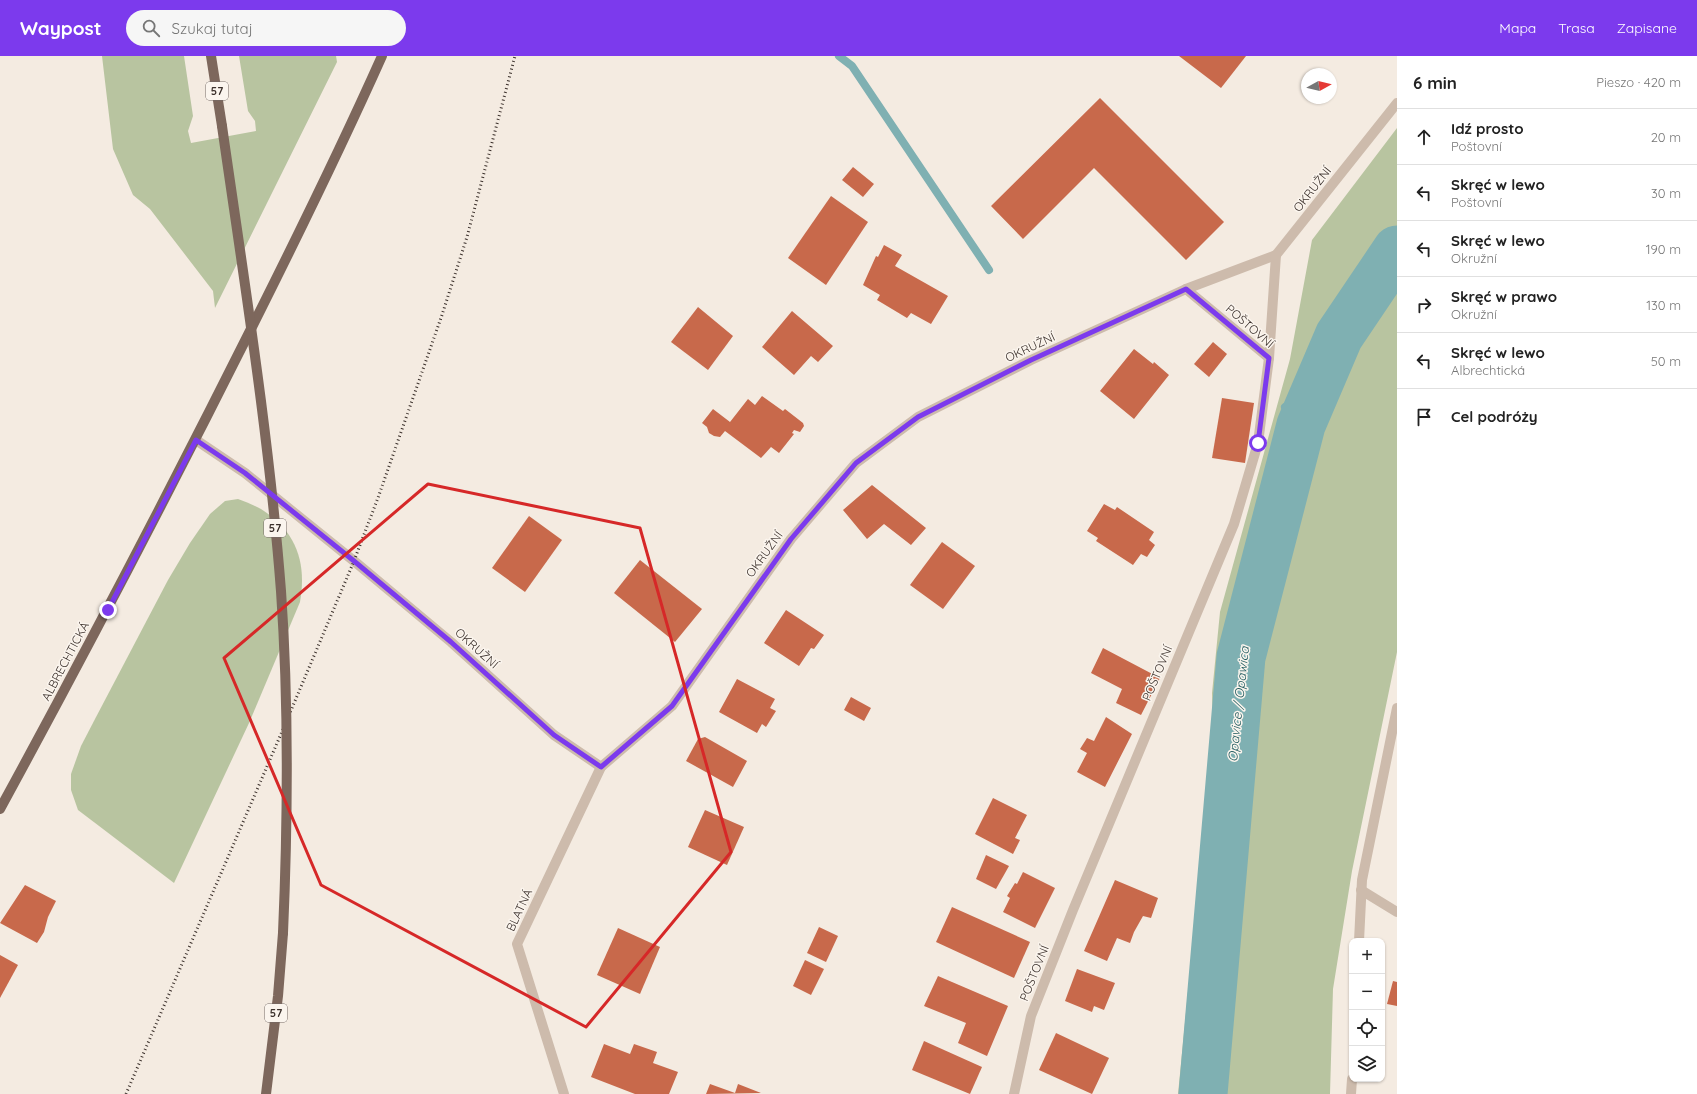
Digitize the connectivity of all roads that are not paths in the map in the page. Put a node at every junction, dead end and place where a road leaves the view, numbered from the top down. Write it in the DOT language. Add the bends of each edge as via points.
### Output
graph roads {
  1 [pos="212,56"];
  2 [pos="382,56"];
  3 [pos="1397,102"];
  4 [pos="1276,255"];
  5 [pos="1186,289"];
  6 [pos="1269,358"];
  7 [pos="196,440"];
  8 [pos="1397,708"];
  9 [pos="601,767"];
  10 [pos="0,809"];
  11 [pos="1361,890"];
  12 [pos="1397,912"];
  13 [pos="1359,938"];
  14 [pos="1352,1082"];
  15 [pos="266,1094"];
  16 [pos="564,1094"];
  17 [pos="1014,1094"];
  18 [pos="1352,1094"];
  1 -- 15 [label="main road, 57, bridge" via="253,340 281,592 287,766 283,933"];
  2 -- 7 [label="main road, ALBRECHTICKÁ" via="344,142"];
  3 -- 4 [label="street, OKRUŽNÍ"];
  4 -- 5 [label="street, OKRUŽNÍ"];
  4 -- 6 [label="street"];
  5 -- 6 [label="street, POŠTOVNÍ"];
  5 -- 9 [label="street, OKRUŽNÍ" via="1031,360 918,417 856,463 791,539 672,706"];
  6 -- 17 [label="street, POŠTOVNÍ" via="1258,443 1234,524 1030,1016"];
  7 -- 9 [label="street, OKRUŽNÍ" via="245,473 318,531 451,642 554,735"];
  7 -- 10 [label="main road, ALBRECHTICKÁ" via="108,610"];
  8 -- 11 [label="street"];
  9 -- 16 [label="street, BLATNÁ" via="517,944"];
  11 -- 12 [label="street"];
  11 -- 13 [label="street"];
  14 -- 18 [label="street"];
}
